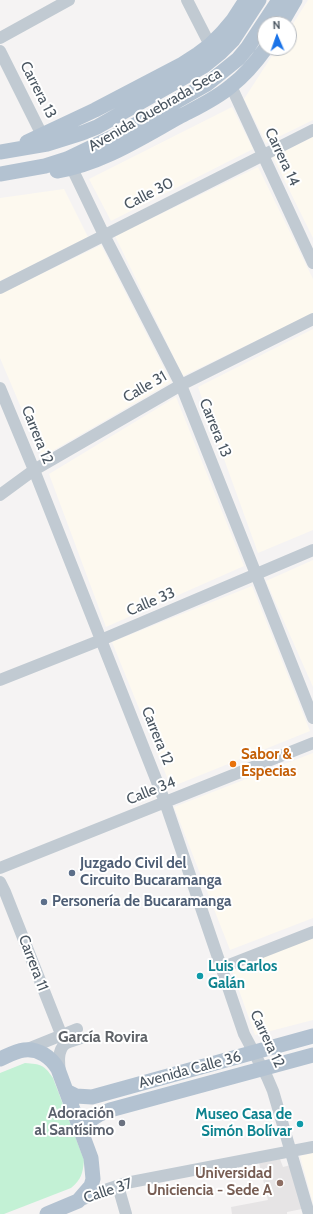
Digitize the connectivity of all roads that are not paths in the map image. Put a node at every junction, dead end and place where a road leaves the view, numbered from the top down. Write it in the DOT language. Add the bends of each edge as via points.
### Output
graph roads {
  1 [pos="69,0"];
  2 [pos="187,0"];
  3 [pos="246,0"];
  4 [pos="259,0"];
  5 [pos="279,0"];
  6 [pos="295,0"];
  7 [pos="286,16"];
  8 [pos="0,38"];
  9 [pos="210,45"];
  10 [pos="0,51"];
  11 [pos="259,56"];
  12 [pos="231,86"];
  13 [pos="313,130"];
  14 [pos="45,140"];
  15 [pos="0,152"];
  16 [pos="263,155"];
  17 [pos="70,164"];
  18 [pos="0,175"];
  19 [pos="104,235"];
  20 [pos="313,263"];
  21 [pos="0,288"];
  22 [pos="313,319"];
  23 [pos="181,385"];
  24 [pos="0,388"];
  25 [pos="34,470"];
  26 [pos="0,495"];
  27 [pos="313,550"];
  28 [pos="256,574"];
  29 [pos="102,640"];
  30 [pos="0,680"];
  31 [pos="313,718"];
  32 [pos="313,743"];
  33 [pos="165,802"];
  34 [pos="0,868"];
  35 [pos="0,882"];
  36 [pos="313,932"];
  37 [pos="222,968"];
  38 [pos="79,1034"];
  39 [pos="313,1036"];
  40 [pos="63,1040"];
  41 [pos="24,1050"];
  42 [pos="253,1052"];
  43 [pos="313,1055"];
  44 [pos="0,1059"];
  45 [pos="262,1068"];
  46 [pos="60,1074"];
  47 [pos="66,1091"];
  48 [pos="83,1136"];
  49 [pos="313,1146"];
  50 [pos="291,1150"];
  51 [pos="118,1186"];
  52 [pos="78,1201"];
  53 [pos="47,1214"];
  54 [pos="126,1214"];
  55 [pos="309,1214"];
  1 -- 8 [label="street"];
  2 -- 9 [label="street"];
  3 -- 9 [label="main road" via="233,20"];
  4 -- 14 [label="main road, Avenida Quebrada Seca" via="233,40 204,66 82,133"];
  5 -- 17 [label="main road, Avenida Quebrada Seca" via="238,59 207,84 94,147"];
  6 -- 7 [label="main road"];
  9 -- 14 [label="main road" via="181,65 95,110"];
  10 -- 14 [label="street, Carrera 13"];
  11 -- 12 [label="main road"];
  12 -- 16 [label="street, Carrera 14"];
  12 -- 17 [label="main road" via="130,144 107,155"];
  13 -- 16 [label="street, Calle 30"];
  14 -- 15 [label="main road"];
  16 -- 19 [label="street, Calle 30"];
  16 -- 20 [label="street, Carrera 14"];
  17 -- 18 [label="main road" via="53,172"];
  17 -- 19 [label="street, Carrera 13"];
  19 -- 21 [label="street, Calle 30"];
  19 -- 23 [label="street, Carrera 13"];
  22 -- 23 [label="street, Calle 31"];
  23 -- 25 [label="street, Calle 31"];
  23 -- 28 [label="street, Carrera 13"];
  24 -- 25 [label="street, Carrera 12"];
  25 -- 26 [label="street, Calle 31"];
  25 -- 29 [label="street, Carrera 12"];
  27 -- 28 [label="street, Calle 33"];
  28 -- 29 [label="street, Calle 33"];
  28 -- 31 [label="street, Carrera 13"];
  29 -- 30 [label="street, Calle 33"];
  29 -- 33 [label="street, Carrera 12"];
  32 -- 33 [label="street, Calle 34"];
  33 -- 34 [label="street, Calle 34"];
  33 -- 37 [label="street, Carrera 12"];
  35 -- 40 [label="street, Carrera 11"];
  36 -- 37 [label="street"];
  37 -- 42 [label="street, Carrera 12" via="244,1034"];
  38 -- 40 [label="street"];
  39 -- 42 [label="main road, Avenida Calle 36"];
  40 -- 41 [label="street"];
  40 -- 46 [label="street" via="59,1059"];
  41 -- 44 [label="main road"];
  41 -- 46 [label="main road" via="41,1052 53,1061"];
  42 -- 45 [label="street, Carrera 12"];
  42 -- 47 [label="main road, Avenida Calle 36" via="92,1097 76,1096"];
  43 -- 45 [label="main road, Avenida Calle 36"];
  45 -- 48 [label="main road, Avenida Calle 36" via="100,1114 86,1126"];
  45 -- 50 [label="street, Carrera 12" via="273,1092"];
  46 -- 47 [label="main road"];
  47 -- 48 [label="main road"];
  48 -- 52 [label="main road" via="91,1158 93,1179 91,1186"];
  49 -- 50 [label="street, Calle 37"];
  50 -- 51 [label="street, Calle 37"];
  50 -- 55 [label="street, Carrera 12"];
  51 -- 52 [label="street, Calle 37"];
  51 -- 54 [label="street"];
  52 -- 53 [label="main road, Calle 37"];
}
